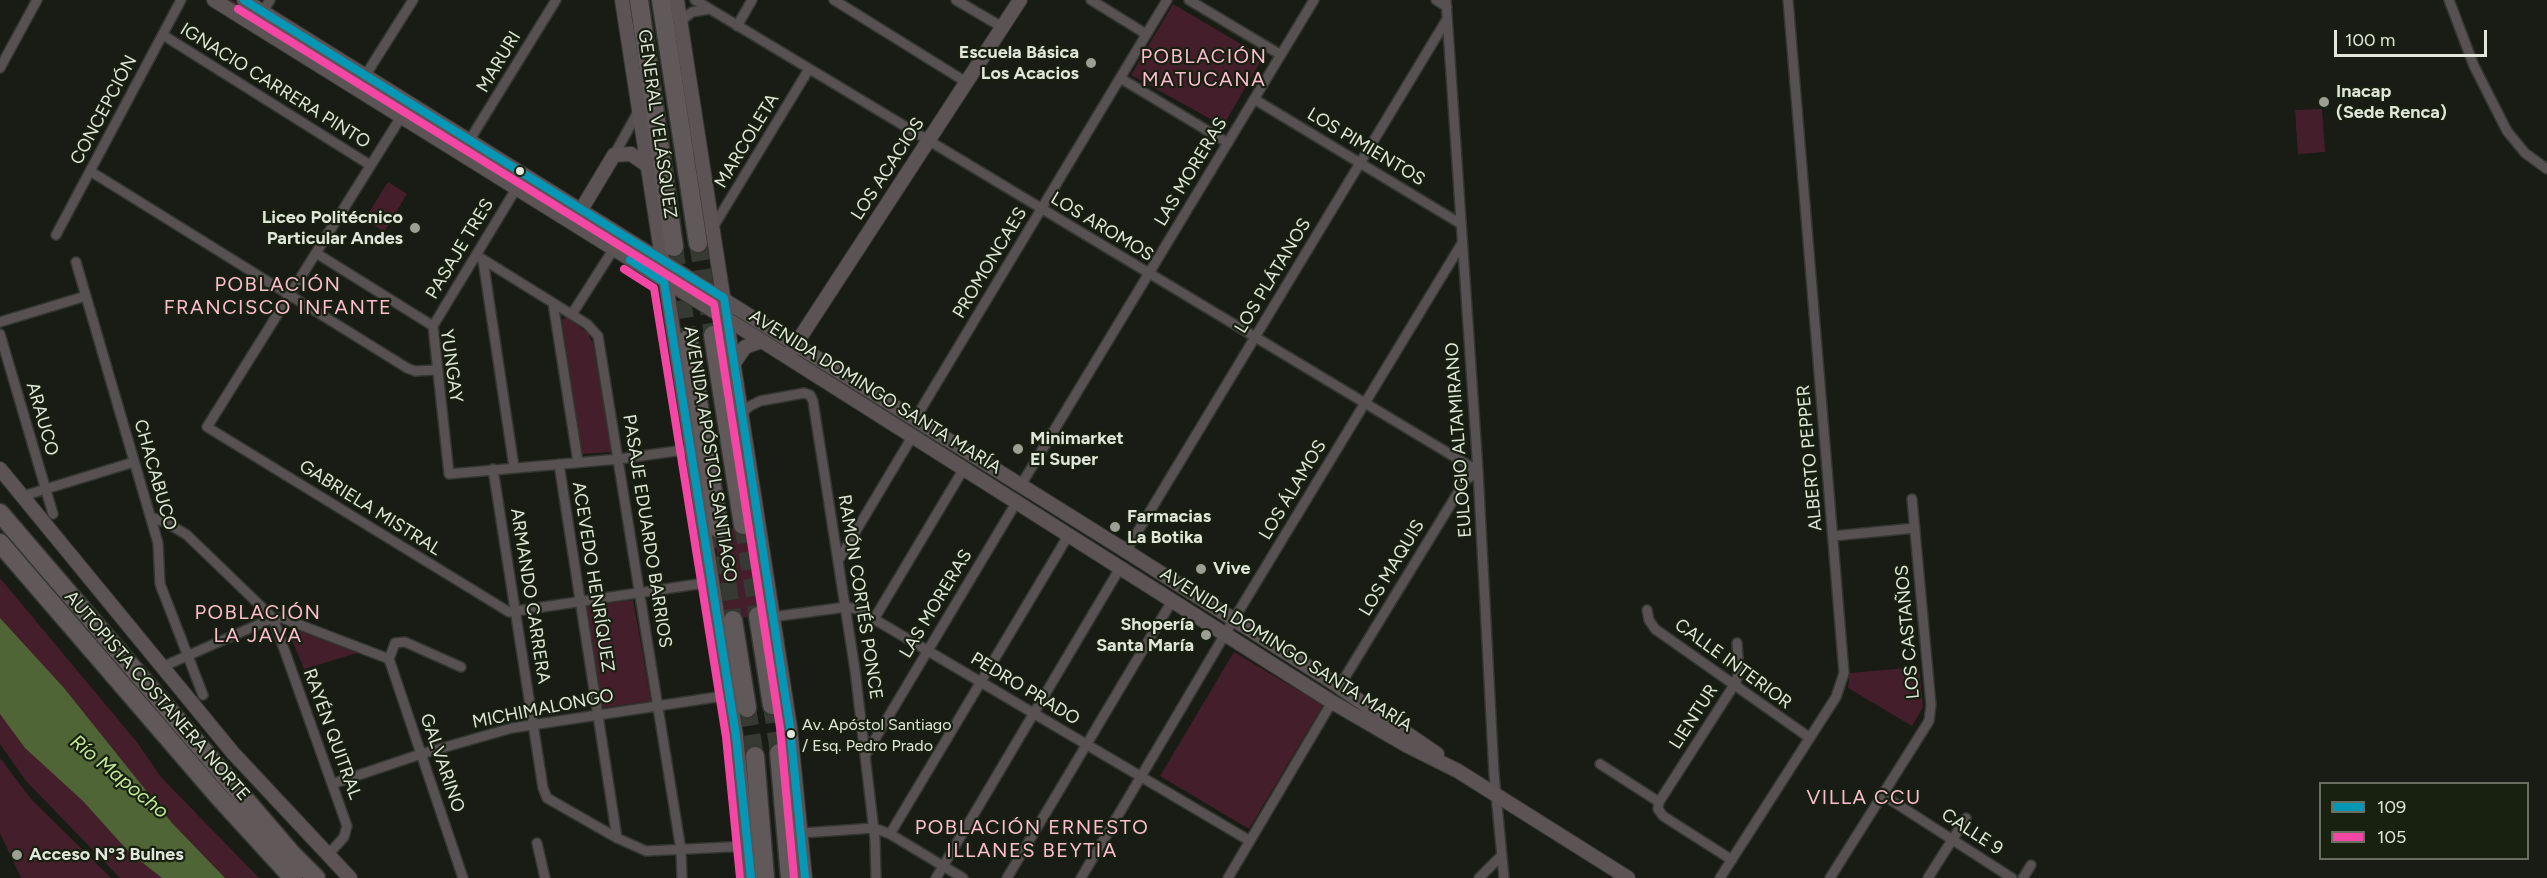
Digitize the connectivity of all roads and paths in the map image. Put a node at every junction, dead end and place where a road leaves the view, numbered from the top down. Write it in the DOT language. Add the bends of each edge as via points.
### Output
graph roads {
  1 [pos="37,0"];
  2 [pos="181,0"];
  3 [pos="214,0"];
  4 [pos="244,0"];
  5 [pos="412,0"];
  6 [pos="556,0"];
  7 [pos="622,0"];
  8 [pos="639,0"];
  9 [pos="661,0"];
  10 [pos="677,0"];
  11 [pos="695,0"];
  12 [pos="752,0"];
  13 [pos="834,0"];
  14 [pos="956,0"];
  15 [pos="1020,0"];
  16 [pos="1091,0"];
  17 [pos="1167,0"];
  18 [pos="1189,0"];
  19 [pos="1314,0"];
  20 [pos="1436,0"];
  21 [pos="1788,0"];
  22 [pos="2449,0"];
  23 [pos="1447,3"];
  24 [pos="266,6"];
  25 [pos="710,9"];
  26 [pos="1448,18"];
  27 [pos="681,21"];
  28 [pos="737,26"];
  29 [pos="1002,27"];
  30 [pos="1146,34"];
  31 [pos="163,35"];
  32 [pos="1281,55"];
  33 [pos="0,68"];
  34 [pos="809,69"];
  35 [pos="365,76"];
  36 [pos="1120,78"];
  37 [pos="966,82"];
  38 [pos="1254,99"];
  39 [pos="639,109"];
  40 [pos="401,117"];
  41 [pos="469,141"];
  42 [pos="928,141"];
  43 [pos="1228,143"];
  44 [pos="614,155"];
  45 [pos="1360,163"];
  46 [pos="370,165"];
  47 [pos="648,166"];
  48 [pos="2547,169"];
  49 [pos="90,171"];
  50 [pos="516,189"];
  51 [pos="581,210"];
  52 [pos="1041,210"];
  53 [pos="1461,224"];
  54 [pos="712,229"];
  55 [pos="56,235"];
  56 [pos="699,243"];
  57 [pos="1462,243"];
  58 [pos="613,250"];
  59 [pos="316,253"];
  60 [pos="668,254"];
  61 [pos="480,257"];
  62 [pos="76,262"];
  63 [pos="1148,275"];
  64 [pos="664,282"];
  65 [pos="289,295"];
  66 [pos="86,296"];
  67 [pos="724,298"];
  68 [pos="553,303"];
  69 [pos="572,315"];
  70 [pos="727,320"];
  71 [pos="0,322"];
  72 [pos="433,326"];
  73 [pos="0,334"];
  74 [pos="713,335"];
  75 [pos="1254,338"];
  76 [pos="688,339"];
  77 [pos="762,341"];
  78 [pos="796,344"];
  79 [pos="787,357"];
  80 [pos="734,363"];
  81 [pos="436,369"];
  82 [pos="1365,404"];
  83 [pos="741,414"];
  84 [pos="915,419"];
  85 [pos="912,437"];
  86 [pos="691,449"];
  87 [pos="619,459"];
  88 [pos="134,462"];
  89 [pos="578,462"];
  90 [pos="558,464"];
  91 [pos="514,467"];
  92 [pos="0,469"];
  93 [pos="493,469"];
  94 [pos="963,470"];
  95 [pos="1478,471"];
  96 [pos="1021,484"];
  97 [pos="45,489"];
  98 [pos="23,496"];
  99 [pos="1912,499"];
  100 [pos="1016,503"];
  101 [pos="0,513"];
  102 [pos="53,514"];
  103 [pos="151,517"];
  104 [pos="743,525"];
  105 [pos="1915,528"];
  106 [pos="719,529"];
  107 [pos="1068,536"];
  108 [pos="1833,536"];
  109 [pos="0,543"];
  110 [pos="1126,551"];
  111 [pos="838,561"];
  112 [pos="1120,568"];
  113 [pos="712,582"];
  114 [pos="641,593"];
  115 [pos="1172,601"];
  116 [pos="580,603"];
  117 [pos="846,607"];
  118 [pos="1647,610"];
  119 [pos="516,613"];
  120 [pos="765,616"];
  121 [pos="273,618"];
  122 [pos="874,619"];
  123 [pos="733,620"];
  124 [pos="1234,620"];
  125 [pos="1225,634"];
  126 [pos="1737,644"];
  127 [pos="928,651"];
  128 [pos="188,655"];
  129 [pos="389,659"];
  130 [pos="162,667"];
  131 [pos="461,667"];
  132 [pos="981,682"];
  133 [pos="1734,686"];
  134 [pos="1339,687"];
  135 [pos="203,695"];
  136 [pos="730,695"];
  137 [pos="1332,702"];
  138 [pos="658,705"];
  139 [pos="772,705"];
  140 [pos="747,708"];
  141 [pos="1034,713"];
  142 [pos="598,715"];
  143 [pos="533,724"];
  144 [pos="1810,738"];
  145 [pos="1087,745"];
  146 [pos="779,753"];
  147 [pos="421,754"];
  148 [pos="866,754"];
  149 [pos="755,756"];
  150 [pos="1600,764"];
  151 [pos="1458,771"];
  152 [pos="1141,777"];
  153 [pos="332,784"];
  154 [pos="1883,795"];
  155 [pos="1497,796"];
  156 [pos="1659,802"];
  157 [pos="1966,818"];
  158 [pos="874,828"];
  159 [pos="802,833"];
  160 [pos="890,834"];
  161 [pos="617,838"];
  162 [pos="1953,840"];
  163 [pos="1250,841"];
  164 [pos="537,843"];
  165 [pos="749,846"];
  166 [pos="681,850"];
  167 [pos="1502,855"];
  168 [pos="327,856"];
  169 [pos="1732,860"];
  170 [pos="2031,865"];
  171 [pos="943,866"];
  172 [pos="1627,877"];
  173 [pos="293,878"];
  174 [pos="316,878"];
  175 [pos="350,878"];
  176 [pos="463,878"];
  177 [pos="545,878"];
  178 [pos="682,878"];
  179 [pos="751,878"];
  180 [pos="765,878"];
  181 [pos="790,878"];
  182 [pos="805,878"];
  183 [pos="876,878"];
  184 [pos="936,878"];
  185 [pos="963,878"];
  186 [pos="1007,878"];
  187 [pos="1081,878"];
  188 [pos="1228,878"];
  189 [pos="1479,878"];
  190 [pos="1504,878"];
  191 [pos="1720,878"];
  192 [pos="1830,878"];
  193 [pos="1928,878"];
  194 [pos="2012,878"];
  195 [pos="2023,878"];
  1 -- 33 [label="street"];
  2 -- 31 [label="street, CONCEPCIÓN"];
  3 -- 40 [label="main road, AVENIDA DOMINGO SANTA MARÍA"];
  4 -- 24 [label="main road, AVENIDA DOMINGO SANTA MARÍA"];
  5 -- 35 [label="street"];
  6 -- 41 [label="street, MARURI"];
  7 -- 39 [label="main road, AVENIDA APÓSTOL SANTIAGO"];
  8 -- 60 [label="highway, GENERAL VELÁSQUEZ"];
  9 -- 56 [label="highway, GENERAL VELÁSQUEZ"];
  10 -- 27 [label="main road, AVENIDA APÓSTOL SANTIAGO"];
  11 -- 25 [label="street, LOS AROMOS"];
  12 -- 28 [label="street"];
  13 -- 37 [label="street"];
  14 -- 29 [label="street"];
  15 -- 29 [label="main road, LOS ACACIOS"];
  16 -- 30 [label="street"];
  17 -- 30 [label="street, PROMONCAES"];
  18 -- 32 [label="street"];
  19 -- 32 [label="street, LAS MORERAS"];
  20 -- 23 [label="street"];
  21 -- 108 [label="street, ALBERTO PEPPER"];
  22 -- 48 [label="street" via="2474,66 2503,123 2525,153"];
  23 -- 26 [label="street, EULOGIO ALTAMIRANO"];
  24 -- 35 [label="main road, AVENIDA DOMINGO SANTA MARÍA"];
  25 -- 27 [label="street" via="692,12"];
  25 -- 28 [label="street, LOS AROMOS"];
  26 -- 45 [label="street, LOS PLÁTANOS"];
  26 -- 53 [label="street, EULOGIO ALTAMIRANO"];
  27 -- 54 [label="main road, AVENIDA APÓSTOL SANTIAGO"];
  28 -- 34 [label="street, LOS AROMOS"];
  29 -- 37 [label="main road, LOS ACACIOS"];
  30 -- 36 [label="street, PROMONCAES"];
  31 -- 46 [label="street, IGNACIO CARRERA PINTO"];
  31 -- 49 [label="street, CONCEPCIÓN"];
  32 -- 38 [label="street, LAS MORERAS"];
  34 -- 42 [label="street, LOS AROMOS"];
  34 -- 54 [label="street, MARCOLETA"];
  35 -- 41 [label="main road, AVENIDA DOMINGO SANTA MARÍA"];
  36 -- 43 [label="street"];
  36 -- 52 [label="street, PROMONCAES"];
  37 -- 42 [label="main road, LOS ACACIOS"];
  38 -- 43 [label="street, LAS MORERAS"];
  38 -- 45 [label="street, LOS PIMIENTOS"];
  39 -- 44 [label="street"];
  39 -- 47 [label="main road, AVENIDA APÓSTOL SANTIAGO"];
  40 -- 46 [label="street"];
  40 -- 50 [label="main road, AVENIDA DOMINGO SANTA MARÍA"];
  41 -- 51 [label="main road, AVENIDA DOMINGO SANTA MARÍA"];
  42 -- 52 [label="street, LOS AROMOS"];
  42 -- 78 [label="main road, LOS ACACIOS"];
  43 -- 63 [label="street, LAS MORERAS"];
  44 -- 47 [label="main road" via="631,154"];
  44 -- 51 [label="main road"];
  45 -- 53 [label="street, LOS PIMIENTOS"];
  45 -- 75 [label="street, LOS PLÁTANOS"];
  46 -- 59 [label="street"];
  47 -- 60 [label="main road, AVENIDA APÓSTOL SANTIAGO"];
  49 -- 55 [label="street, CONCEPCIÓN"];
  49 -- 65 [label="street"];
  50 -- 58 [label="main road, AVENIDA DOMINGO SANTA MARÍA"];
  50 -- 61 [label="street, PASAJE TRES"];
  51 -- 60 [label="main road, AVENIDA DOMINGO SANTA MARÍA"];
  52 -- 63 [label="street, LOS AROMOS"];
  52 -- 84 [label="street, PROMONCAES"];
  53 -- 57 [label="street, EULOGIO ALTAMIRANO"];
  54 -- 67 [label="main road, AVENIDA APÓSTOL SANTIAGO"];
  57 -- 82 [label="street, LOS ÁLAMOS"];
  57 -- 95 [label="street, EULOGIO ALTAMIRANO"];
  58 -- 64 [label="main road, AVENIDA DOMINGO SANTA MARÍA"];
  58 -- 69 [label="street"];
  59 -- 65 [label="street"];
  59 -- 72 [label="street, YUNGAY"];
  60 -- 64 [label="main road, AVENIDA APÓSTOL SANTIAGO"];
  60 -- 67 [label="main road, AVENIDA DOMINGO SANTA MARÍA"];
  61 -- 68 [label="street, PASAJE EDUARDO BARRIOS"];
  61 -- 72 [label="street, PASAJE TRES"];
  61 -- 91 [label="street"];
  62 -- 66 [label="street, CHACABUCO"];
  63 -- 75 [label="street, LOS AROMOS"];
  63 -- 96 [label="street, LAS MORERAS"];
  64 -- 70 [label="main road, AVENIDA DOMINGO SANTA MARÍA"];
  64 -- 86 [label="main road, AVENIDA APÓSTOL SANTIAGO"];
  65 -- 81 [label="street" via="409,370"];
  65 -- 119 [label="street, GABRIELA MISTRAL" via="207,426 501,609"];
  66 -- 71 [label="street"];
  66 -- 88 [label="street, CHACABUCO"];
  67 -- 70 [label="main road, AVENIDA APÓSTOL SANTIAGO"];
  67 -- 78 [label="main road, AVENIDA DOMINGO SANTA MARÍA"];
  68 -- 69 [label="street, PASAJE EDUARDO BARRIOS"];
  68 -- 89 [label="street"];
  69 -- 87 [label="street, PASAJE EDUARDO BARRIOS" via="592,327 600,341"];
  70 -- 77 [label="main road, AVENIDA DOMINGO SANTA MARÍA"];
  70 -- 80 [label="main road, AVENIDA APÓSTOL SANTIAGO"];
  72 -- 81 [label="street, YUNGAY"];
  73 -- 97 [label="street, ARAUCO"];
  74 -- 104 [label="highway"];
  75 -- 82 [label="street, LOS AROMOS"];
  75 -- 110 [label="street, LOS PLÁTANOS"];
  76 -- 106 [label="highway"];
  77 -- 79 [label="main road, AVENIDA DOMINGO SANTA MARÍA"];
  77 -- 80 [label="main road" via="745,347"];
  78 -- 79 [label="main road, LOS ACACIOS"];
  78 -- 84 [label="main road, AVENIDA DOMINGO SANTA MARÍA"];
  79 -- 85 [label="main road, AVENIDA DOMINGO SANTA MARÍA"];
  80 -- 83 [label="main road, AVENIDA APÓSTOL SANTIAGO"];
  81 -- 93 [label="street, YUNGAY" via="449,474"];
  82 -- 95 [label="street, LOS AROMOS"];
  82 -- 124 [label="street, LOS ÁLAMOS"];
  83 -- 111 [label="street, RAMÓN CORTÉS PONCE" via="760,401 810,395"];
  83 -- 120 [label="main road, AVENIDA APÓSTOL SANTIAGO"];
  84 -- 96 [label="main road, AVENIDA DOMINGO SANTA MARÍA"];
  85 -- 94 [label="main road, AVENIDA DOMINGO SANTA MARÍA"];
  85 -- 111 [label="street"];
  86 -- 87 [label="street"];
  86 -- 113 [label="main road, AVENIDA APÓSTOL SANTIAGO"];
  87 -- 89 [label="street"];
  87 -- 114 [label="street, PASAJE EDUARDO BARRIOS"];
  88 -- 97 [label="street"];
  88 -- 103 [label="street, CHACABUCO"];
  89 -- 90 [label="street"];
  90 -- 91 [label="street"];
  90 -- 116 [label="street, ACEVEDO HENRÍQUEZ"];
  91 -- 93 [label="street"];
  92 -- 98 [label="main road"];
  93 -- 119 [label="street, ARMANDO CARRERA"];
  94 -- 100 [label="main road, AVENIDA DOMINGO SANTA MARÍA"];
  94 -- 122 [label="street"];
  95 -- 134 [label="street, LOS MAQUIS" via="1465,481"];
  95 -- 155 [label="street, EULOGIO ALTAMIRANO"];
  96 -- 110 [label="main road, AVENIDA DOMINGO SANTA MARÍA"];
  97 -- 98 [label="street"];
  97 -- 102 [label="street, ARAUCO"];
  98 -- 130 [label="main road"];
  99 -- 105 [label="street, LOS CASTAÑOS"];
  100 -- 107 [label="main road, AVENIDA DOMINGO SANTA MARÍA"];
  100 -- 127 [label="street, LAS MORERAS"];
  101 -- 174 [label="highway, AUTOPISTA COSTANERA NORTE"];
  103 -- 121 [label="street" via="187,536"];
  103 -- 128 [label="street, CHACABUCO" via="160,553 160,584"];
  105 -- 108 [label="street"];
  105 -- 154 [label="street, LOS CASTAÑOS" via="1931,713 1923,734"];
  107 -- 112 [label="main road, AVENIDA DOMINGO SANTA MARÍA"];
  107 -- 132 [label="street"];
  108 -- 144 [label="street, ALBERTO PEPPER" via="1844,673 1839,692"];
  109 -- 173 [label="highway, AUTOPISTA COSTANERA NORTE"];
  110 -- 124 [label="main road, AVENIDA DOMINGO SANTA MARÍA"];
  111 -- 117 [label="street, RAMÓN CORTÉS PONCE"];
  112 -- 115 [label="main road, AVENIDA DOMINGO SANTA MARÍA"];
  112 -- 141 [label="street"];
  113 -- 114 [label="street"];
  113 -- 136 [label="main road, AVENIDA APÓSTOL SANTIAGO"];
  114 -- 116 [label="street"];
  114 -- 138 [label="street, PASAJE EDUARDO BARRIOS"];
  115 -- 125 [label="main road, AVENIDA DOMINGO SANTA MARÍA"];
  115 -- 145 [label="street"];
  116 -- 119 [label="street"];
  116 -- 142 [label="street, ACEVEDO HENRÍQUEZ"];
  117 -- 120 [label="street"];
  117 -- 122 [label="street, PEDRO PRADO"];
  117 -- 148 [label="street, RAMÓN CORTÉS PONCE"];
  118 -- 133 [label="street, CALLE INTERIOR" via="1656,629"];
  119 -- 143 [label="street, ARMANDO CARRERA"];
  120 -- 139 [label="highway"];
  120 -- 159 [label="main road, AVENIDA APÓSTOL SANTIAGO" via="790,727"];
  121 -- 128 [label="street"];
  121 -- 129 [label="street"];
  121 -- 153 [label="street, RAYÉN QUITRAL"];
  122 -- 127 [label="street, PEDRO PRADO"];
  123 -- 140 [label="highway"];
  124 -- 125 [label="street, LOS ÁLAMOS"];
  124 -- 134 [label="main road, AVENIDA DOMINGO SANTA MARÍA"];
  125 -- 137 [label="main road, AVENIDA DOMINGO SANTA MARÍA"];
  125 -- 152 [label="street, LOS ÁLAMOS"];
  126 -- 133 [label="street, LIENTUR" via="1738,675"];
  127 -- 132 [label="street, PEDRO PRADO"];
  127 -- 148 [label="street, LAS MORERAS"];
  128 -- 130 [label="street"];
  128 -- 135 [label="street, CHACABUCO"];
  129 -- 131 [label="street" via="395,644 405,642"];
  129 -- 147 [label="street, GALVARINO"];
  130 -- 168 [label="main road" via="233,753"];
  132 -- 141 [label="street, PEDRO PRADO"];
  132 -- 160 [label="street"];
  133 -- 144 [label="street, CALLE INTERIOR"];
  133 -- 156 [label="street, LIENTUR"];
  134 -- 151 [label="main road, AVENIDA DOMINGO SANTA MARÍA"];
  136 -- 138 [label="street, MICHIMALONGO"];
  136 -- 165 [label="main road, AVENIDA APÓSTOL SANTIAGO"];
  137 -- 151 [label="main road, AVENIDA DOMINGO SANTA MARÍA"];
  137 -- 163 [label="street"];
  138 -- 142 [label="street, MICHIMALONGO"];
  138 -- 166 [label="street, PASAJE EDUARDO BARRIOS"];
  141 -- 145 [label="street, PEDRO PRADO"];
  141 -- 171 [label="street"];
  142 -- 143 [label="street, MICHIMALONGO"];
  142 -- 161 [label="street, ACEVEDO HENRÍQUEZ"];
  143 -- 147 [label="street, MICHIMALONGO"];
  143 -- 161 [label="street, ARMANDO CARRERA" via="547,798"];
  144 -- 169 [label="street, ALBERTO PEPPER"];
  145 -- 152 [label="street, PEDRO PRADO"];
  145 -- 186 [label="street"];
  146 -- 181 [label="highway"];
  147 -- 153 [label="street, MICHIMALONGO"];
  147 -- 176 [label="street, GALVARINO"];
  148 -- 158 [label="street, RAMÓN CORTÉS PONCE"];
  149 -- 180 [label="highway"];
  150 -- 156 [label="street"];
  151 -- 155 [label="main road, AVENIDA DOMINGO SANTA MARÍA"];
  152 -- 163 [label="street, PEDRO PRADO"];
  152 -- 187 [label="street, LOS ÁLAMOS"];
  153 -- 168 [label="street, RAYÉN QUITRAL" via="347,831"];
  154 -- 162 [label="street, CALLE 9"];
  154 -- 192 [label="street, LOS CASTAÑOS"];
  155 -- 167 [label="street, EULOGIO ALTAMIRANO"];
  155 -- 172 [label="main road, AVENIDA DOMINGO SANTA MARÍA"];
  156 -- 169 [label="street" via="1663,816"];
  157 -- 162 [label="street"];
  158 -- 159 [label="street"];
  158 -- 160 [label="street"];
  158 -- 183 [label="street, RAMÓN CORTÉS PONCE"];
  159 -- 182 [label="main road, AVENIDA APÓSTOL SANTIAGO"];
  160 -- 171 [label="street"];
  161 -- 166 [label="street" via="646,851"];
  162 -- 193 [label="street"];
  162 -- 194 [label="street, CALLE 9"];
  163 -- 188 [label="street"];
  164 -- 177 [label="street"];
  165 -- 166 [label="street"];
  165 -- 179 [label="main road, AVENIDA APÓSTOL SANTIAGO"];
  166 -- 178 [label="street, PASAJE EDUARDO BARRIOS"];
  167 -- 189 [label="street"];
  167 -- 190 [label="street, EULOGIO ALTAMIRANO"];
  168 -- 175 [label="main road"];
  169 -- 191 [label="street, ALBERTO PEPPER"];
  170 -- 195 [label="street"];
  171 -- 184 [label="street"];
  171 -- 185 [label="street"];
}
